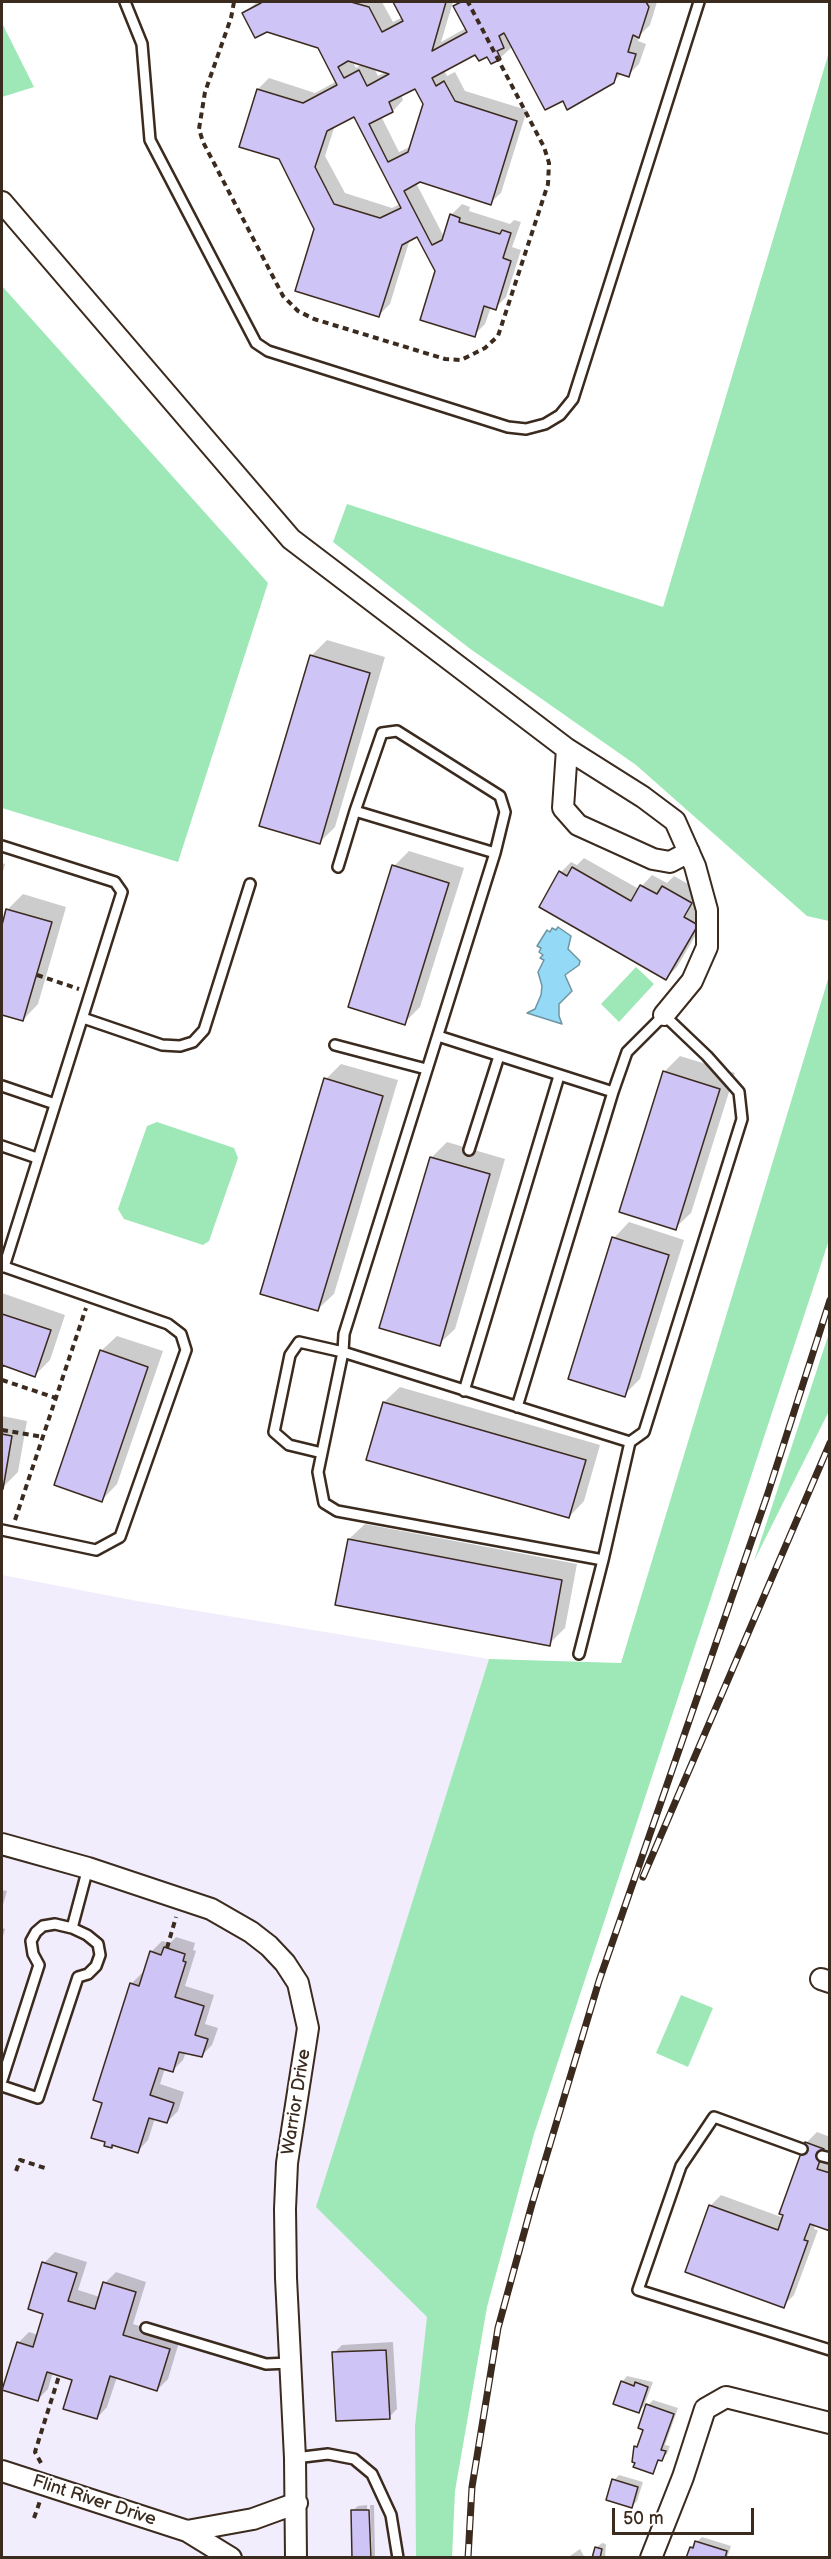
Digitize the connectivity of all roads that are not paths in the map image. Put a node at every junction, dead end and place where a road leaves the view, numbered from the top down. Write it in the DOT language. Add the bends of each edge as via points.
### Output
graph roads {
  1 [pos="125,2"];
  2 [pos="699,2"];
  3 [pos="2,202"];
  4 [pos="567,749"];
  5 [pos="355,811"];
  6 [pos="2,846"];
  7 [pos="689,852"];
  8 [pos="495,853"];
  9 [pos="338,867"];
  10 [pos="250,884"];
  11 [pos="664,1015"];
  12 [pos="82,1018"];
  13 [pos="438,1036"];
  14 [pos="335,1045"];
  15 [pos="499,1056"];
  16 [pos="426,1069"];
  17 [pos="559,1076"];
  18 [pos="2,1086"];
  19 [pos="613,1092"];
  20 [pos="55,1104"];
  21 [pos="2,1146"];
  22 [pos="469,1150"];
  23 [pos="37,1158"];
  24 [pos="3,1267"];
  25 [pos="344,1352"];
  26 [pos="464,1392"];
  27 [pos="517,1407"];
  28 [pos="630,1442"];
  29 [pos="322,1453"];
  30 [pos="6,1531"];
  31 [pos="603,1560"];
  32 [pos="579,1654"];
  33 [pos="2,1844"];
  34 [pos="88,1868"];
  35 [pos="72,1928"];
  36 [pos="2,2080"];
  37 [pos="2,2086"];
  38 [pos="802,2149"];
  39 [pos="146,2328"];
  40 [pos="830,2350"];
  41 [pos="290,2364"];
  42 [pos="830,2423"];
  43 [pos="295,2458"];
  44 [pos="2,2471"];
  45 [pos="297,2503"];
  46 [pos="187,2531"];
  47 [pos="231,2558"];
  48 [pos="296,2558"];
  49 [pos="398,2558"];
  50 [pos="651,2558"];
  1 -- 2 [label="lane" via="142,44 150,140 256,342 268,351 508,427 526,429 560,415 573,399"];
  3 -- 4 [label="street" via="291,539"];
  4 -- 7 [label="street" via="643,796 675,821"];
  4 -- 7 [label="street" via="563,808 578,825 653,860 670,861"];
  5 -- 8 [label="lane"];
  5 -- 8 [label="lane" via="381,733 397,731 500,796 506,812"];
  5 -- 9 [label="lane"];
  6 -- 12 [label="lane" via="115,882 122,892"];
  7 -- 11 [label="street" via="707,910 707,947 692,981"];
  8 -- 13 [label="lane"];
  10 -- 12 [label="lane" via="204,1030 193,1042 162,1045"];
  11 -- 19 [label="lane" via="627,1052"];
  11 -- 28 [label="lane" via="738,1092 742,1119 644,1432"];
  12 -- 20 [label="lane"];
  13 -- 15 [label="lane"];
  13 -- 16 [label="lane"];
  14 -- 16 [label="lane"];
  15 -- 17 [label="lane"];
  15 -- 22 [label="lane"];
  16 -- 25 [label="lane" via="344,1334"];
  17 -- 19 [label="lane"];
  17 -- 26 [label="lane"];
  18 -- 20 [label="lane"];
  19 -- 27 [label="lane"];
  20 -- 23 [label="lane"];
  21 -- 23 [label="lane"];
  23 -- 24 [label="lane"];
  24 -- 30 [label="lane" via="168,1324 181,1334 186,1350 120,1537 96,1550"];
  25 -- 26 [label="lane"];
  25 -- 29 [label="lane"];
  25 -- 29 [label="lane" via="299,1342 290,1355 274,1432 289,1445"];
  26 -- 27 [label="lane"];
  27 -- 28 [label="lane"];
  28 -- 31 [label="lane"];
  29 -- 31 [label="lane" via="318,1472 324,1503 337,1511"];
  31 -- 32 [label="lane"];
  33 -- 34 [label="street, Warrior Drive"];
  34 -- 35 [label="lane"];
  34 -- 41 [label="street, Warrior Drive" via="232,1920 269,1946 298,1983 308,2028 287,2163"];
  35 -- 36 [label="lane" via="43,1926 31,1941 39,1965"];
  35 -- 37 [label="lane" via="98,1944 100,1955 96,1966 78,1977 38,2098"];
  38 -- 40 [label="lane" via="714,2117 681,2166 638,2290"];
  39 -- 41 [label="lane" via="266,2364"];
  41 -- 43 [label="street, Warrior Drive"];
  42 -- 50 [label="street" via="726,2397 705,2409"];
  43 -- 45 [label="street, Warrior Drive"];
  43 -- 49 [label="lane" via="328,2454 354,2459 372,2474 391,2515"];
  44 -- 46 [label="street, Flint River Drive"];
  45 -- 46 [label="street, Flint River Drive" via="253,2519"];
  45 -- 48 [label="street, Warrior Drive"];
  46 -- 47 [label="street, Flint River Drive"];
}
